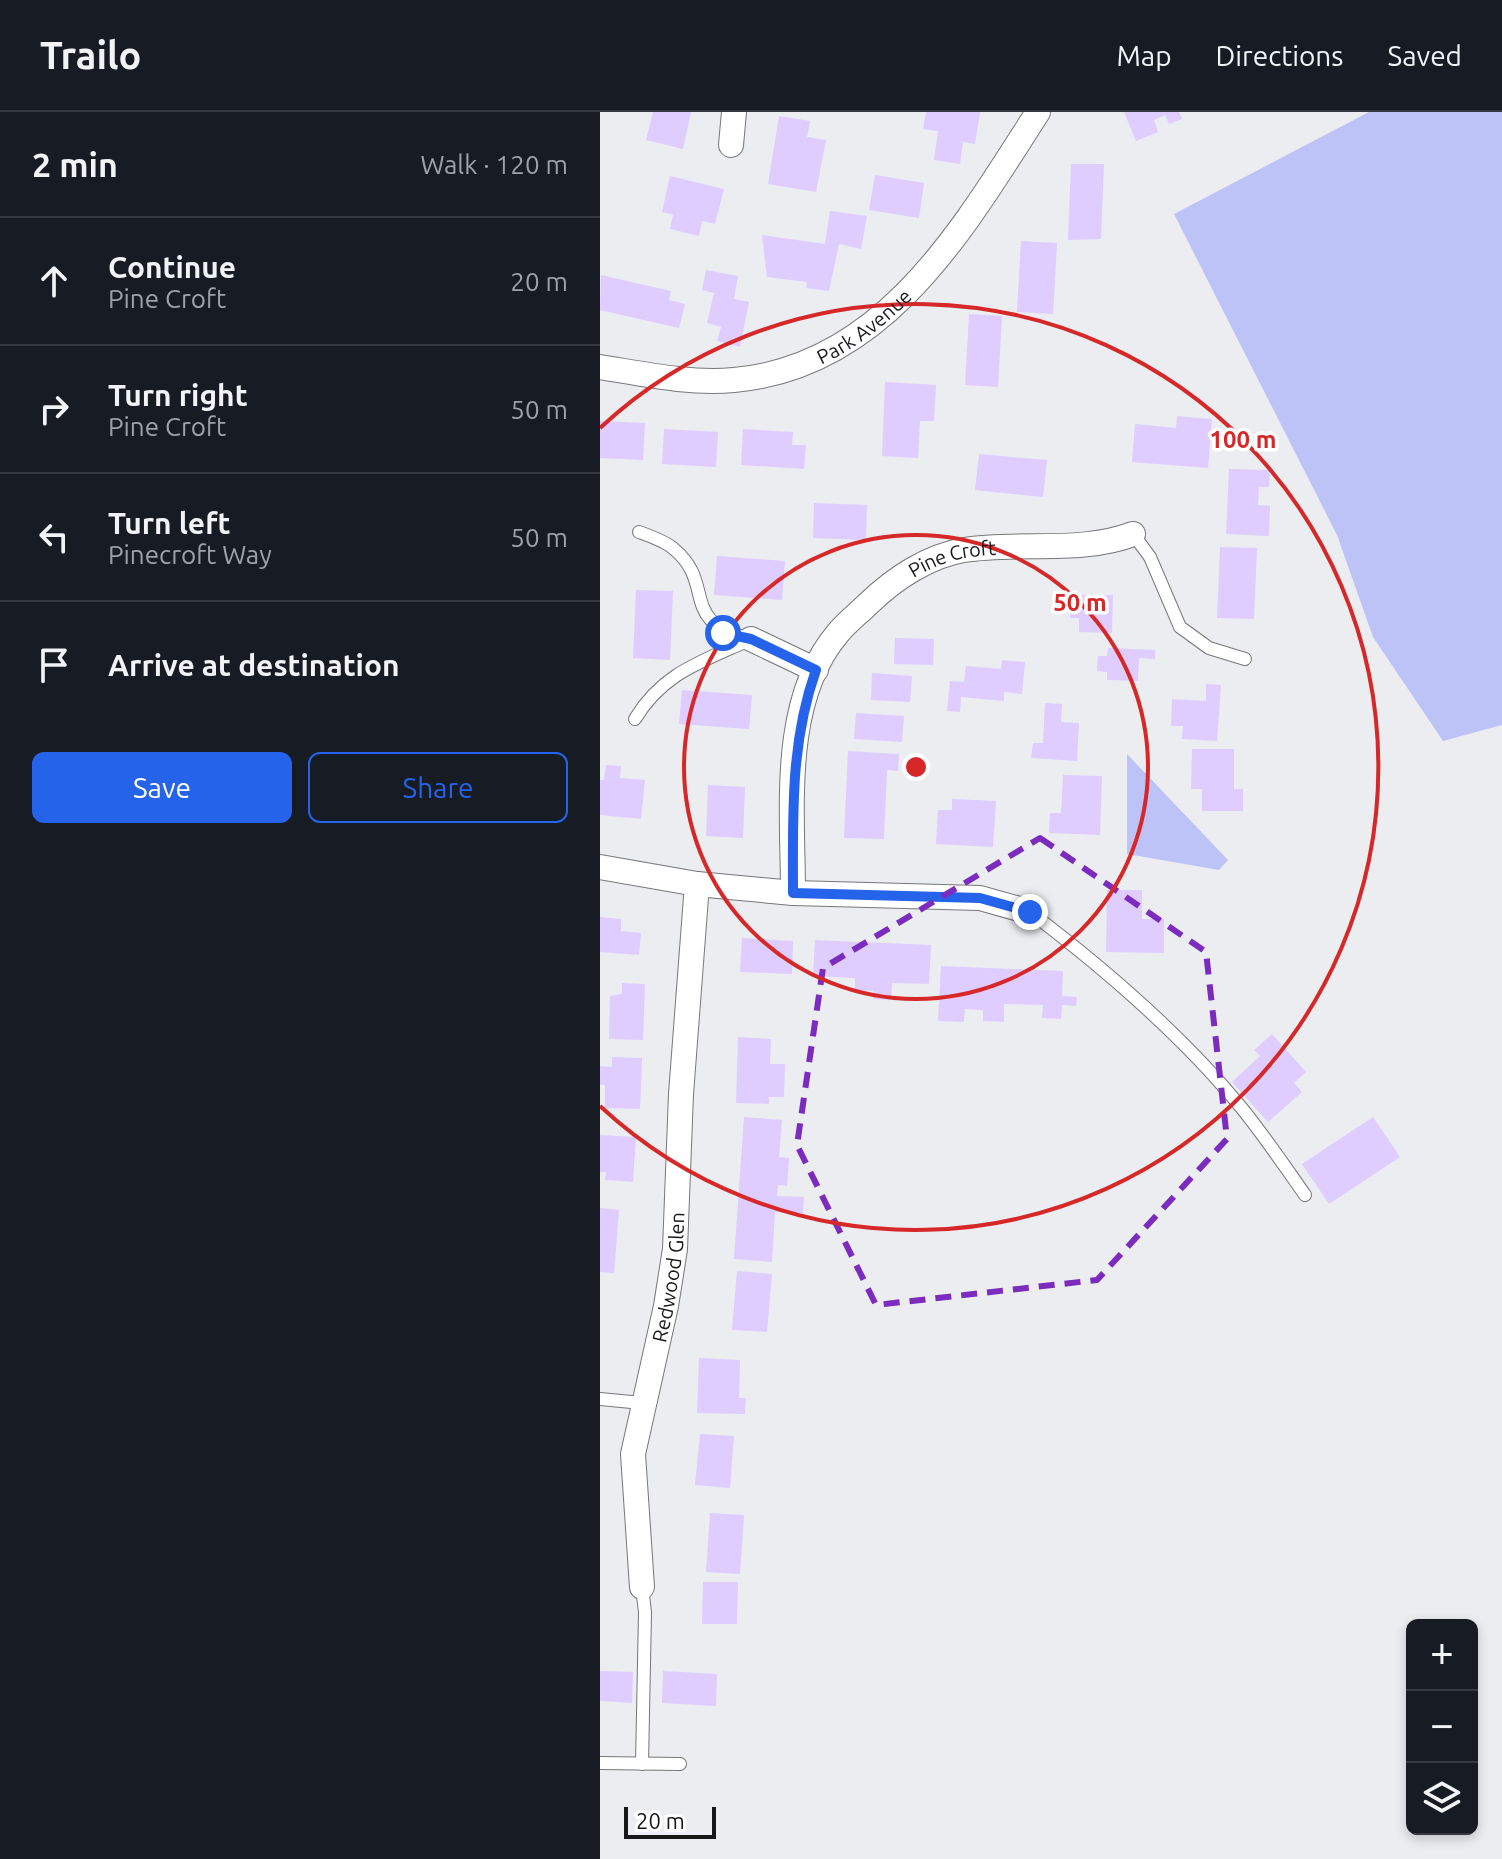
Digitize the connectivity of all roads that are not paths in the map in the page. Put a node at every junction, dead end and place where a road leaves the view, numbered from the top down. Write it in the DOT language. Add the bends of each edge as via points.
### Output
graph roads {
  1 [pos="734,112"];
  2 [pos="1038,112"];
  3 [pos="731,145"];
  4 [pos="600,367"];
  5 [pos="639,532"];
  6 [pos="1133,534"];
  7 [pos="751,639"];
  8 [pos="1245,659"];
  9 [pos="816,670"];
  10 [pos="635,719"];
  11 [pos="600,867"];
  12 [pos="697,884"];
  13 [pos="793,893"];
  14 [pos="1030,912"];
  15 [pos="1305,1195"];
  16 [pos="600,1399"];
  17 [pos="642,1403"];
  18 [pos="642,1587"];
  19 [pos="600,1763"];
  20 [pos="642,1764"];
  21 [pos="680,1764"];
  1 -- 3 [label="street"];
  2 -- 4 [label="street, Park Avenue" via="926,274 889,312 850,340 784,372 734,380 688,381"];
  5 -- 7 [label="lane" via="675,549 693,575 706,618 723,633"];
  6 -- 8 [label="lane" via="1150,557 1180,627 1209,648"];
  6 -- 9 [label="street, Pine Croft" via="1107,544 961,550 934,560 879,593 837,634"];
  7 -- 9 [label="street"];
  7 -- 10 [label="lane" via="666,680"];
  9 -- 13 [label="street, Pine Croft" via="803,705 794,765"];
  11 -- 12 [label="street"];
  12 -- 13 [label="street"];
  12 -- 17 [label="street, Redwood Glen" via="675,1249"];
  13 -- 14 [label="street" via="980,898"];
  14 -- 15 [label="lane" via="1182,1043 1240,1106"];
  16 -- 17 [label="lane"];
  17 -- 18 [label="street, Redwood Glen" via="633,1454"];
  18 -- 20 [label="lane, Redwood Glen"];
  19 -- 20 [label="lane"];
  20 -- 21 [label="lane"];
}
